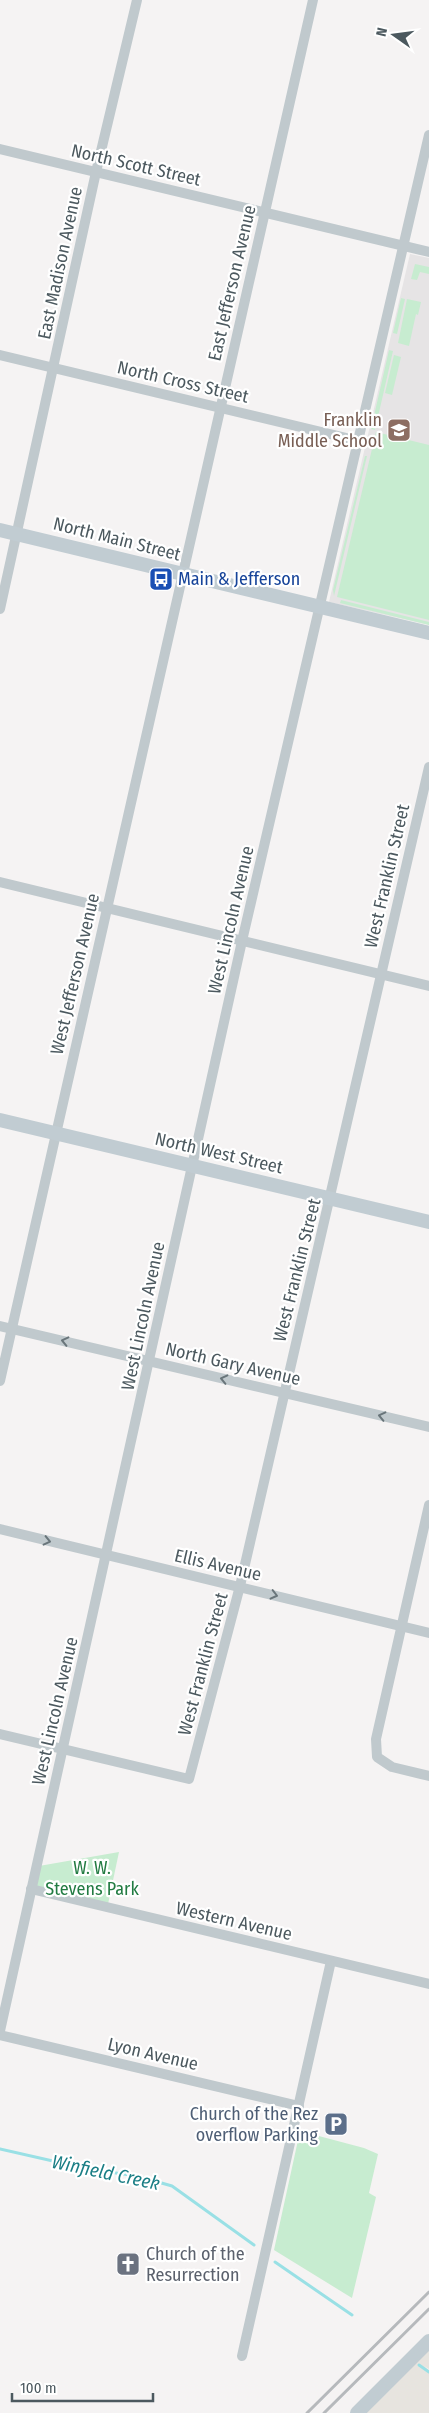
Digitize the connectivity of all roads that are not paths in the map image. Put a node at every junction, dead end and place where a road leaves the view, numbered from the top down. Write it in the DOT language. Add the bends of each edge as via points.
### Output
graph roads {
  1 [pos="137,0"];
  2 [pos="313,0"];
  3 [pos="429,135"];
  4 [pos="0,149"];
  5 [pos="96,172"];
  6 [pos="264,213"];
  7 [pos="404,246"];
  8 [pos="429,252"];
  9 [pos="0,355"];
  10 [pos="54,368"];
  11 [pos="220,408"];
  12 [pos="359,441"];
  13 [pos="0,530"];
  14 [pos="17,534"];
  15 [pos="182,574"];
  16 [pos="321,607"];
  17 [pos="0,609"];
  18 [pos="429,634"];
  19 [pos="429,767"];
  20 [pos="0,882"];
  21 [pos="107,908"];
  22 [pos="242,941"];
  23 [pos="380,975"];
  24 [pos="429,986"];
  25 [pos="0,1120"];
  26 [pos="56,1133"];
  27 [pos="193,1166"];
  28 [pos="331,1199"];
  29 [pos="429,1222"];
  30 [pos="0,1326"];
  31 [pos="12,1328"];
  32 [pos="149,1361"];
  33 [pos="0,1381"];
  34 [pos="284,1393"];
  35 [pos="429,1428"];
  36 [pos="429,1505"];
  37 [pos="0,1530"];
  38 [pos="106,1555"];
  39 [pos="240,1586"];
  40 [pos="402,1626"];
  41 [pos="429,1632"];
  42 [pos="0,1734"];
  43 [pos="63,1749"];
  44 [pos="429,1776"];
  45 [pos="31,1890"];
  46 [pos="331,1961"];
  47 [pos="429,1984"];
  48 [pos="0,2033"];
  49 [pos="299,2106"];
  50 [pos="429,2341"];
  51 [pos="242,2356"];
  52 [pos="357,2413"];
  1 -- 5 [label="street, East Madison Avenue"];
  2 -- 6 [label="street, East Jefferson Avenue"];
  3 -- 7 [label="street, West Lincoln Avenue"];
  4 -- 5 [label="street, North Scott Street"];
  5 -- 6 [label="street, North Scott Street"];
  5 -- 10 [label="street, East Madison Avenue"];
  6 -- 7 [label="street, North Scott Street"];
  6 -- 11 [label="street, East Jefferson Avenue"];
  7 -- 8 [label="street, North Scott Street"];
  7 -- 12 [label="street, West Lincoln Avenue"];
  9 -- 10 [label="street, North Cross Street"];
  10 -- 11 [label="street, North Cross Street"];
  10 -- 14 [label="street, East Madison Avenue"];
  11 -- 12 [label="street, North Cross Street"];
  11 -- 15 [label="street, East Jefferson Avenue"];
  12 -- 16 [label="street, West Lincoln Avenue"];
  13 -- 14 [label="street, North Main Street"];
  14 -- 15 [label="street, North Main Street"];
  14 -- 17 [label="street, East Madison Avenue"];
  15 -- 16 [label="street, North Main Street"];
  15 -- 21 [label="street, West Jefferson Avenue"];
  16 -- 18 [label="street, North Main Street"];
  16 -- 22 [label="street, West Lincoln Avenue"];
  19 -- 23 [label="street, West Franklin Street"];
  20 -- 21 [label="street"];
  21 -- 22 [label="street"];
  21 -- 26 [label="street, West Jefferson Avenue"];
  22 -- 23 [label="street"];
  22 -- 27 [label="street, West Lincoln Avenue"];
  23 -- 24 [label="street"];
  23 -- 28 [label="street, West Franklin Street"];
  25 -- 26 [label="street, North West Street"];
  26 -- 27 [label="street, North West Street"];
  26 -- 31 [label="street, West Jefferson Avenue"];
  27 -- 28 [label="street, North West Street"];
  27 -- 32 [label="street, West Lincoln Avenue"];
  28 -- 29 [label="street, North West Street"];
  28 -- 34 [label="street, West Franklin Street"];
  30 -- 31 [label="street, North Gary Avenue"];
  32 -- 31 [label="street, North Gary Avenue, one-way"];
  31 -- 33 [label="street, West Jefferson Avenue"];
  34 -- 32 [label="street, North Gary Avenue, one-way"];
  32 -- 38 [label="street, West Lincoln Avenue"];
  35 -- 34 [label="street, North Gary Avenue, one-way"];
  34 -- 39 [label="street, West Franklin Street"];
  36 -- 40 [label="street"];
  37 -- 38 [label="street, Ellis Avenue, one-way"];
  38 -- 39 [label="street, Ellis Avenue"];
  38 -- 43 [label="street, West Lincoln Avenue"];
  39 -- 40 [label="street, Ellis Avenue, one-way"];
  39 -- 43 [label="street, West Franklin Street" via="189,1779"];
  40 -- 41 [label="street, Ellis Avenue"];
  40 -- 44 [label="street" via="376,1738 377,1758 392,1767"];
  42 -- 43 [label="street"];
  43 -- 45 [label="street, West Lincoln Avenue"];
  45 -- 46 [label="street, Western Avenue"];
  45 -- 48 [label="street, West Lincoln Avenue"];
  46 -- 47 [label="street, Western Avenue"];
  46 -- 49 [label="street"];
  48 -- 49 [label="street, Lyon Avenue"];
  49 -- 51 [label="street"];
  50 -- 52 [label="street"];
}
